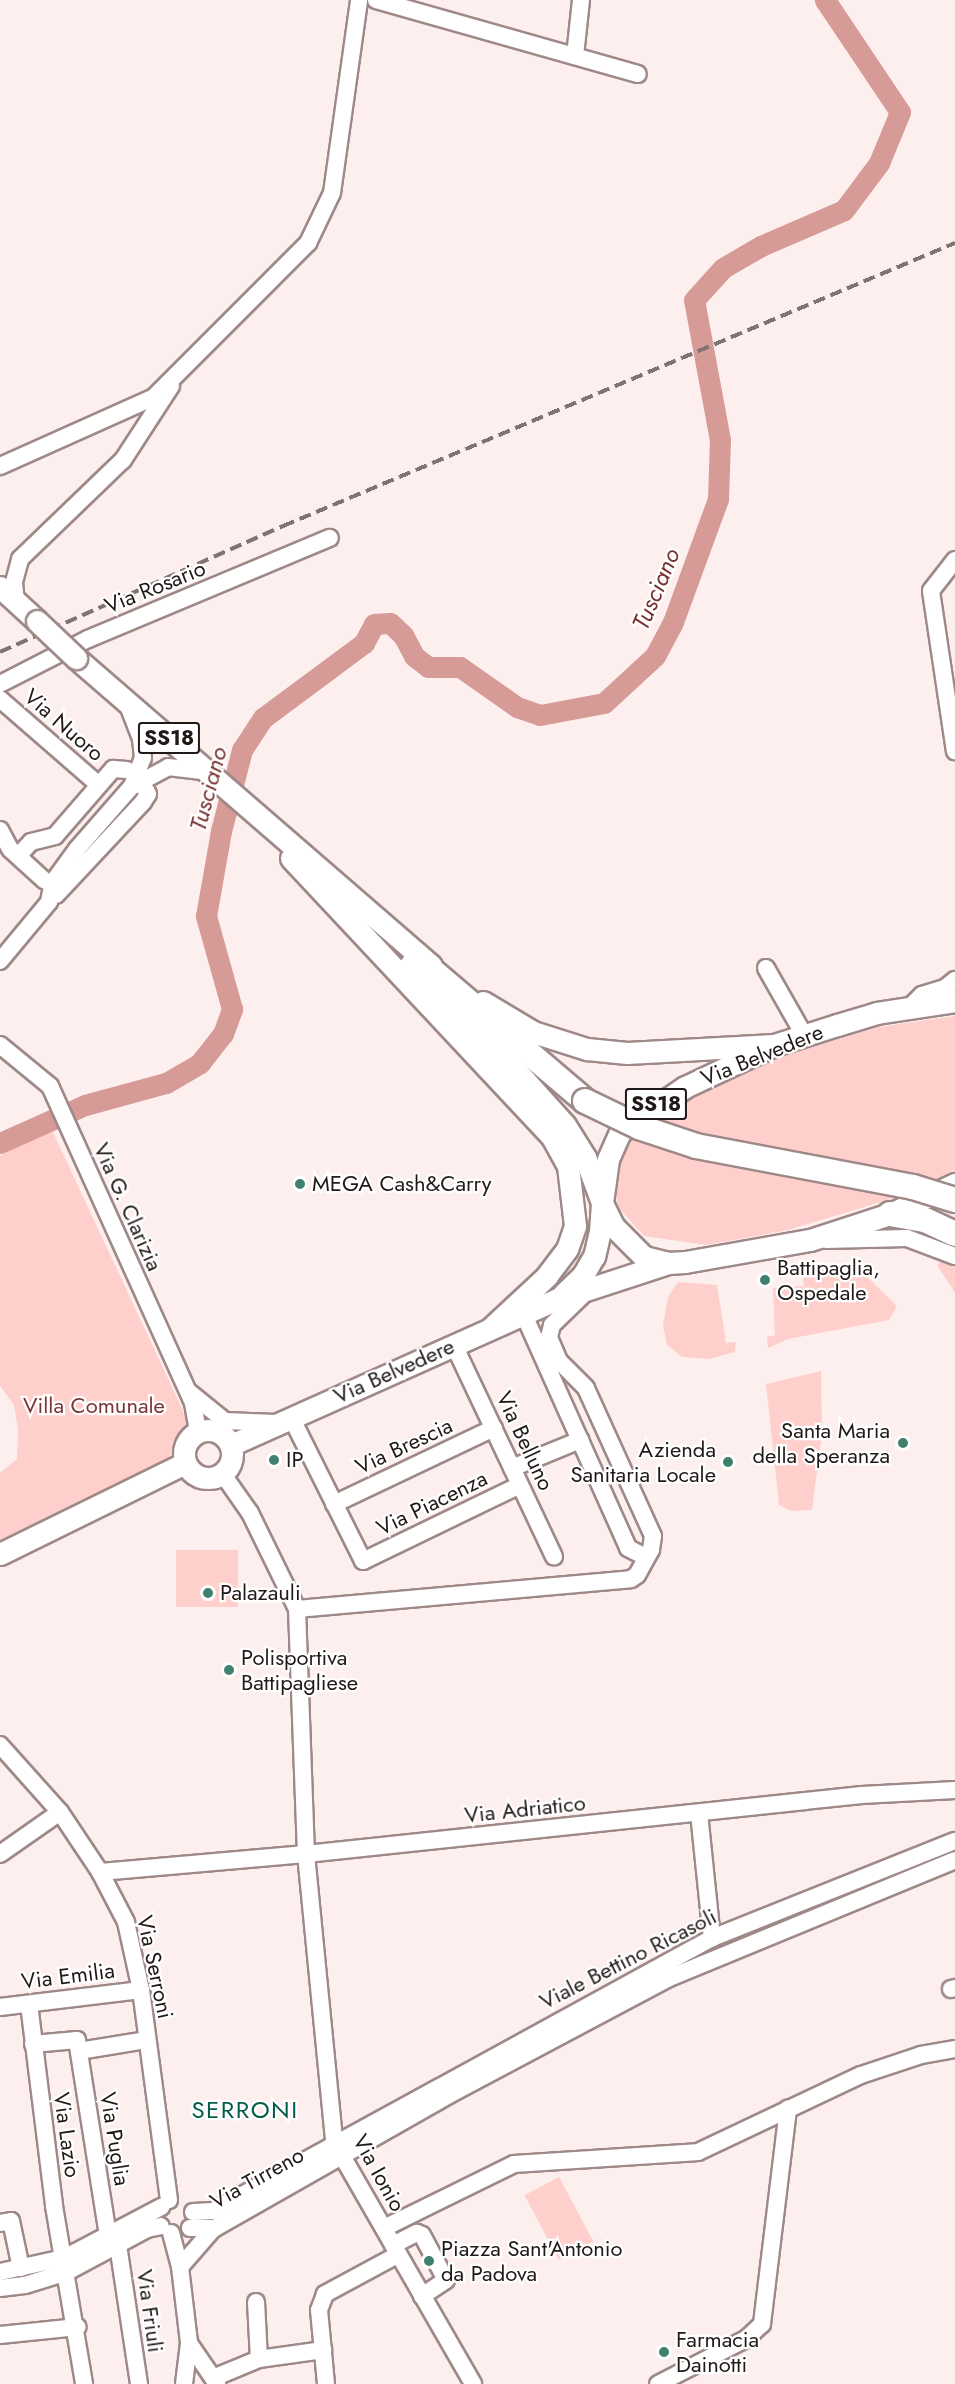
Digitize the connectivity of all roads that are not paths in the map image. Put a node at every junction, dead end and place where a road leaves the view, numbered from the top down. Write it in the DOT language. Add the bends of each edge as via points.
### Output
graph roads {
  1 [pos="359,0"];
  2 [pos="376,0"];
  3 [pos="581,0"];
  4 [pos="575,56"];
  5 [pos="638,74"];
  6 [pos="174,380"];
  7 [pos="0,466"];
  8 [pos="330,538"];
  9 [pos="955,560"];
  10 [pos="0,587"];
  11 [pos="16,602"];
  12 [pos="0,684"];
  13 [pos="0,699"];
  14 [pos="127,703"];
  15 [pos="955,751"];
  16 [pos="217,778"];
  17 [pos="134,781"];
  18 [pos="99,785"];
  19 [pos="267,823"];
  20 [pos="0,830"];
  21 [pos="77,849"];
  22 [pos="18,856"];
  23 [pos="45,882"];
  24 [pos="49,902"];
  25 [pos="381,926"];
  26 [pos="0,947"];
  27 [pos="416,957"];
  28 [pos="0,961"];
  29 [pos="766,968"];
  30 [pos="955,980"];
  31 [pos="955,1001"];
  32 [pos="910,1007"];
  33 [pos="804,1035"];
  34 [pos="0,1045"];
  35 [pos="774,1045"];
  36 [pos="955,1184"];
  37 [pos="955,1200"];
  38 [pos="602,1203"];
  39 [pos="890,1214"];
  40 [pos="955,1234"];
  41 [pos="810,1240"];
  42 [pos="955,1256"];
  43 [pos="668,1263"];
  44 [pos="592,1288"];
  45 [pos="558,1299"];
  46 [pos="524,1315"];
  47 [pos="491,1328"];
  48 [pos="454,1345"];
  49 [pos="553,1363"];
  50 [pos="190,1397"];
  51 [pos="283,1420"];
  52 [pos="494,1428"];
  53 [pos="207,1431"];
  54 [pos="580,1440"];
  55 [pos="231,1445"];
  56 [pos="616,1454"];
  57 [pos="185,1463"];
  58 [pos="591,1464"];
  59 [pos="512,1468"];
  60 [pos="222,1473"];
  61 [pos="520,1485"];
  62 [pos="334,1504"];
  63 [pos="0,1554"];
  64 [pos="554,1557"];
  65 [pos="646,1557"];
  66 [pos="297,1608"];
  67 [pos="0,1745"];
  68 [pos="955,1790"];
  69 [pos="60,1812"];
  70 [pos="699,1813"];
  71 [pos="955,1840"];
  72 [pos="0,1854"];
  73 [pos="306,1854"];
  74 [pos="955,1860"];
  75 [pos="100,1872"];
  76 [pos="712,1938"];
  77 [pos="141,1990"];
  78 [pos="29,2004"];
  79 [pos="0,2007"];
  80 [pos="147,2040"];
  81 [pos="33,2044"];
  82 [pos="955,2049"];
  83 [pos="79,2050"];
  84 [pos="788,2109"];
  85 [pos="338,2149"];
  86 [pos="165,2204"];
  87 [pos="0,2223"];
  88 [pos="180,2226"];
  89 [pos="214,2228"];
  90 [pos="384,2228"];
  91 [pos="113,2240"];
  92 [pos="395,2250"];
  93 [pos="65,2265"];
  94 [pos="180,2267"];
  95 [pos="21,2268"];
  96 [pos="0,2272"];
  97 [pos="0,2288"];
  98 [pos="422,2296"];
  99 [pos="256,2302"];
  100 [pos="78,2327"];
  101 [pos="0,2335"];
  102 [pos="189,2343"];
  103 [pos="323,2350"];
  104 [pos="259,2359"];
  105 [pos="215,2381"];
  106 [pos="84,2384"];
  107 [pos="139,2384"];
  108 [pos="184,2384"];
  109 [pos="326,2384"];
  110 [pos="473,2384"];
  111 [pos="658,2384"];
  1 -- 6 [label="street" via="332,193 309,243"];
  2 -- 4 [label="street"];
  3 -- 4 [label="street"];
  4 -- 5 [label="street"];
  6 -- 7 [label="street" via="134,408"];
  6 -- 11 [label="street" via="123,459 20,559 14,582"];
  8 -- 12 [label="street, Via Rosario" via="88,639"];
  9 -- 15 [label="street" via="931,591"];
  10 -- 11 [label="main road, SS18"];
  11 -- 14 [label="main road, SS18, bridge"];
  13 -- 18 [label="street, Via Nuoro"];
  14 -- 16 [label="main road, SS18"];
  14 -- 17 [label="street" via="141,739 143,758"];
  16 -- 17 [label="street" via="188,767 168,767"];
  16 -- 19 [label="main road, SS18"];
  17 -- 18 [label="street" via="113,769"];
  17 -- 21 [label="street"];
  17 -- 24 [label="street" via="148,794 143,802"];
  18 -- 22 [label="street" via="55,836 31,843"];
  19 -- 25 [label="main road, SS18"];
  19 -- 47 [label="main road" via="298,870 552,1137 568,1166 575,1226 567,1249 547,1276"];
  20 -- 22 [label="street"];
  21 -- 23 [label="street"];
  21 -- 24 [label="street" via="53,882"];
  22 -- 23 [label="street"];
  23 -- 26 [label="street" via="37,903"];
  24 -- 28 [label="street"];
  25 -- 27 [label="main road, SS18"];
  25 -- 38 [label="main road, SS18" via="408,963 565,1125 585,1157"];
  27 -- 35 [label="main road, SS18" via="532,1032 587,1049 627,1053"];
  27 -- 37 [label="highway, bridge" via="585,1101 639,1127 696,1146 913,1187"];
  29 -- 33 [label="street"];
  30 -- 32 [label="street" via="945,988 922,995"];
  31 -- 32 [label="main road, Via Belvedere / SS18"];
  32 -- 33 [label="main road, Via Belvedere / SS18"];
  33 -- 35 [label="main road, Via Belvedere / SS18"];
  34 -- 50 [label="street, Via G. Clarizia" via="50,1086"];
  35 -- 38 [label="main road, Via Belvedere / SS18" via="685,1087 620,1132 608,1159"];
  36 -- 39 [label="main road, Via Belvedere / SS18"];
  38 -- 43 [label="main road, Via Belvedere / SS18" via="627,1244 644,1257"];
  38 -- 45 [label="main road, Via Belvedere" via="594,1256 583,1275"];
  39 -- 40 [label="highway" via="925,1220"];
  39 -- 41 [label="main road, Via Belvedere / SS18"];
  41 -- 42 [label="street" via="907,1238"];
  41 -- 43 [label="main road, Via Belvedere / SS18"];
  43 -- 44 [label="main road, Via Belvedere"];
  44 -- 45 [label="main road, Via Belvedere"];
  44 -- 49 [label="street" via="552,1325 549,1336"];
  45 -- 46 [label="main road, Via Belvedere"];
  46 -- 47 [label="main road, Via Belvedere"];
  46 -- 49 [label="street"];
  47 -- 48 [label="main road, Via Belvedere"];
  48 -- 51 [label="main road, Via Belvedere"];
  48 -- 52 [label="street, Via Belluno"];
  49 -- 54 [label="street"];
  49 -- 56 [label="street" via="586,1388"];
  50 -- 51 [label="street" via="225,1421"];
  50 -- 53 [label="street, Via G. Clarizia"];
  51 -- 55 [label="main road, Via Belvedere"];
  51 -- 62 [label="street"];
  52 -- 59 [label="street, Via Belluno"];
  52 -- 62 [label="street, Via Brescia"];
  53 -- 55 [label="main road"];
  53 -- 57 [label="main road" via="184,1445"];
  54 -- 58 [label="street"];
  54 -- 59 [label="street"];
  55 -- 60 [label="main road" via="231,1461"];
  56 -- 58 [label="street"];
  56 -- 65 [label="street" via="653,1536"];
  57 -- 60 [label="main road" via="201,1477"];
  57 -- 63 [label="main road"];
  58 -- 65 [label="street" via="628,1548"];
  59 -- 61 [label="street, Via Belluno"];
  60 -- 66 [label="street" via="250,1513"];
  61 -- 62 [label="street, Via Piacenza" via="363,1562"];
  61 -- 64 [label="street, Via Belluno"];
  65 -- 66 [label="street" via="641,1570 631,1579"];
  66 -- 73 [label="street, Via Ionio"];
  67 -- 69 [label="street, Via Serroni"];
  68 -- 70 [label="street, Via Adriatico" via="862,1795"];
  69 -- 72 [label="street"];
  69 -- 75 [label="street, Via Serroni"];
  70 -- 73 [label="street, Via Adriatico"];
  70 -- 76 [label="street"];
  71 -- 76 [label="street, Viale Bettino Ricasoli"];
  73 -- 75 [label="street, Via Adriatico"];
  73 -- 85 [label="street, Via Ionio"];
  74 -- 85 [label="street, Viale Bettino Ricasoli" via="669,1978"];
  75 -- 77 [label="street, Via Serroni" via="126,1922"];
  76 -- 85 [label="street, Viale Bettino Ricasoli"];
  77 -- 78 [label="street, Via Emilia"];
  77 -- 80 [label="street, Via Serroni"];
  78 -- 79 [label="street, Via Emilia"];
  78 -- 81 [label="street, Via Lazio"];
  80 -- 83 [label="street"];
  80 -- 86 [label="street, Via Serroni"];
  81 -- 83 [label="street" via="77,2040"];
  81 -- 93 [label="street, Via Lazio"];
  82 -- 84 [label="street" via="896,2062"];
  83 -- 91 [label="street, Via Puglia"];
  84 -- 90 [label="street" via="698,2152 514,2164"];
  84 -- 111 [label="street" via="762,2324 746,2339"];
  85 -- 88 [label="street, Via Tirreno"];
  85 -- 89 [label="street, Via Tirreno"];
  85 -- 90 [label="street, Via Ionio"];
  86 -- 88 [label="street, Via Serroni"];
  86 -- 88 [label="street" via="186,2201"];
  86 -- 91 [label="street"];
  87 -- 95 [label="street" via="10,2221"];
  88 -- 89 [label="street, Via Tirreno"];
  88 -- 91 [label="street"];
  88 -- 94 [label="street"];
  89 -- 94 [label="street"];
  90 -- 92 [label="street, Via Ionio"];
  91 -- 93 [label="street"];
  91 -- 107 [label="street, Via Friuli"];
  92 -- 98 [label="street, Via Ionio"];
  92 -- 98 [label="street" via="417,2233 422,2235 446,2280"];
  92 -- 103 [label="street" via="325,2294 319,2310"];
  93 -- 95 [label="street"];
  93 -- 97 [label="street" via="25,2285"];
  93 -- 100 [label="street, Via Lazio"];
  94 -- 102 [label="street"];
  95 -- 96 [label="street"];
  98 -- 110 [label="street, Via Ionio"];
  99 -- 104 [label="street"];
  100 -- 101 [label="street"];
  100 -- 106 [label="street, Via Lazio"];
  102 -- 105 [label="street"];
  102 -- 108 [label="street"];
  103 -- 104 [label="street"];
  103 -- 109 [label="street"];
  104 -- 105 [label="street"];
}
